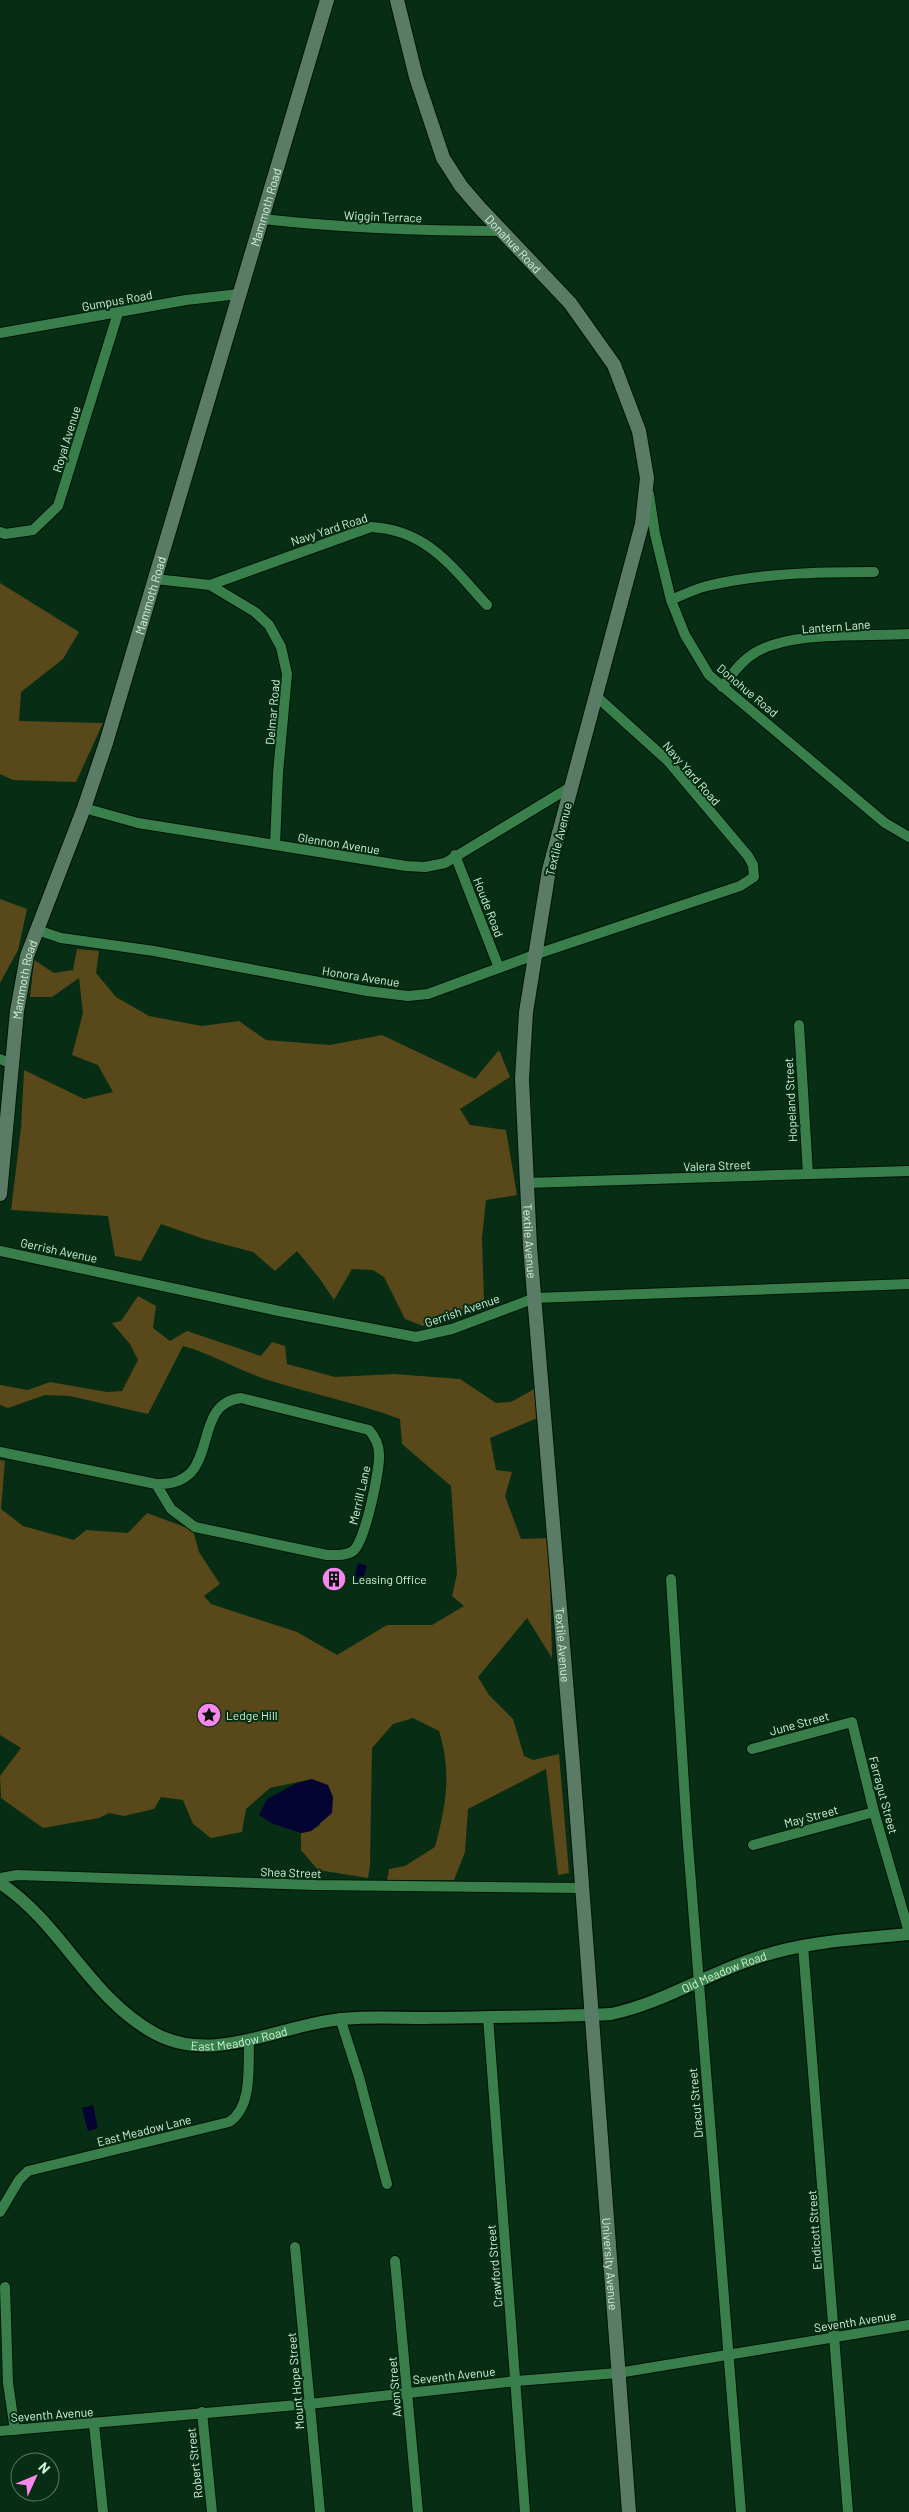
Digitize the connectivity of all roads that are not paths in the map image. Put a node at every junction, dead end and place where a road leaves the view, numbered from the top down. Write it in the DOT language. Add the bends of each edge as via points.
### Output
graph roads {
  1 [pos="326,0"];
  2 [pos="397,0"];
  3 [pos="263,219"];
  4 [pos="503,231"];
  5 [pos="239,294"];
  6 [pos="118,314"];
  7 [pos="0,333"];
  8 [pos="647,478"];
  9 [pos="0,532"];
  10 [pos="874,572"];
  11 [pos="155,579"];
  12 [pos="210,585"];
  13 [pos="671,600"];
  14 [pos="487,605"];
  15 [pos="909,634"];
  16 [pos="722,687"];
  17 [pos="596,696"];
  18 [pos="572,786"];
  19 [pos="84,808"];
  20 [pos="909,837"];
  21 [pos="275,845"];
  22 [pos="455,855"];
  23 [pos="754,876"];
  24 [pos="37,930"];
  25 [pos="534,954"];
  26 [pos="499,968"];
  27 [pos="799,1025"];
  28 [pos="6,1061"];
  29 [pos="909,1171"];
  30 [pos="808,1174"];
  31 [pos="526,1183"];
  32 [pos="0,1194"];
  33 [pos="0,1251"];
  34 [pos="909,1284"];
  35 [pos="535,1298"];
  36 [pos="0,1452"];
  37 [pos="156,1484"];
  38 [pos="671,1579"];
  39 [pos="852,1722"];
  40 [pos="752,1749"];
  41 [pos="874,1812"];
  42 [pos="753,1845"];
  43 [pos="0,1878"];
  44 [pos="0,1883"];
  45 [pos="582,1888"];
  46 [pos="909,1933"];
  47 [pos="803,1946"];
  48 [pos="698,1983"];
  49 [pos="591,2015"];
  50 [pos="542,2016"];
  51 [pos="488,2017"];
  52 [pos="340,2018"];
  53 [pos="249,2040"];
  54 [pos="386,2184"];
  55 [pos="0,2212"];
  56 [pos="296,2247"];
  57 [pos="395,2261"];
  58 [pos="5,2287"];
  59 [pos="909,2325"];
  60 [pos="834,2337"];
  61 [pos="728,2356"];
  62 [pos="618,2373"];
  63 [pos="516,2381"];
  64 [pos="407,2392"];
  65 [pos="309,2404"];
  66 [pos="202,2412"];
  67 [pos="94,2424"];
  68 [pos="15,2430"];
  69 [pos="0,2431"];
  70 [pos="103,2512"];
  71 [pos="212,2512"];
  72 [pos="320,2512"];
  73 [pos="418,2512"];
  74 [pos="525,2512"];
  75 [pos="629,2512"];
  76 [pos="741,2512"];
  77 [pos="848,2512"];
  1 -- 3 [label="main road, Mammoth Road"];
  2 -- 4 [label="main road, Donahue Road" via="416,77 444,158 461,186"];
  3 -- 4 [label="street, Wiggin Terrace" via="335,227"];
  3 -- 5 [label="main road, Mammoth Road"];
  4 -- 8 [label="main road, Donahue Road" via="570,303 614,365 639,431"];
  5 -- 6 [label="street, Gumpus Road" via="186,300"];
  5 -- 11 [label="main road, Mammoth Road"];
  6 -- 7 [label="street, Gumpus Road"];
  6 -- 9 [label="street, Royal Avenue" via="58,506 33,530"];
  8 -- 13 [label="street, Donohue Road" via="655,534"];
  8 -- 17 [label="main road, Textile Avenue" via="642,524"];
  10 -- 13 [label="street" via="820,572 767,577 706,586"];
  11 -- 12 [label="street, Navy Yard Road"];
  11 -- 19 [label="main road, Mammoth Road"];
  12 -- 14 [label="street, Navy Yard Road" via="370,527 409,535 426,543"];
  12 -- 21 [label="street, Delmar Road" via="255,612 269,625 281,647 287,674"];
  13 -- 16 [label="street, Donohue Road" via="695,654"];
  15 -- 16 [label="street, Lantern Lane" via="817,637 771,645 743,661"];
  16 -- 20 [label="street, Donohue Road" via="885,823"];
  17 -- 18 [label="main road, Textile Avenue"];
  17 -- 23 [label="street, Navy Yard Road" via="668,761 748,856"];
  18 -- 22 [label="street, Glennon Avenue"];
  18 -- 25 [label="main road, Textile Avenue" via="550,870"];
  19 -- 21 [label="street, Glennon Avenue" via="138,823"];
  19 -- 24 [label="main road, Mammoth Road"];
  21 -- 22 [label="street, Glennon Avenue" via="406,866 444,863"];
  22 -- 26 [label="street, Houde Road"];
  23 -- 25 [label="street, Honora Avenue" via="740,886"];
  24 -- 26 [label="street, Honora Avenue" via="61,938 393,995 428,994"];
  24 -- 28 [label="main road, Mammoth Road" via="20,988"];
  25 -- 26 [label="street, Honora Avenue"];
  25 -- 31 [label="main road, Textile Avenue" via="522,1079"];
  27 -- 30 [label="street, Hopeland Street"];
  28 -- 32 [label="main road, Mammoth Road"];
  29 -- 30 [label="street, Valera Street"];
  30 -- 31 [label="street, Valera Street"];
  31 -- 35 [label="main road, Textile Avenue"];
  33 -- 35 [label="street, Gerrish Avenue" via="416,1337 452,1329"];
  34 -- 35 [label="street, Gerrish Avenue"];
  35 -- 45 [label="main road, Textile Avenue"];
  36 -- 37 [label="street, Merrill Lane"];
  37 -- 37 [label="street, Merrill Lane" via="171,1509 195,1527 327,1555 346,1554 354,1551 362,1537 379,1464 378,1446 369,1430 249,1400 228,1400 213,1419 197,1465 189,1476 178,1483"];
  38 -- 48 [label="street, Dracut Street"];
  39 -- 40 [label="street, June Street"];
  39 -- 41 [label="street, Farragut Street"];
  41 -- 42 [label="street, May Street"];
  41 -- 46 [label="street, Farragut Street"];
  43 -- 45 [label="street, Shea Street" via="17,1875 323,1885"];
  44 -- 53 [label="street, East Meadow Road" via="45,1921 104,1992 144,2027 166,2040 180,2043 211,2046"];
  45 -- 49 [label="main road, Textile Avenue"];
  46 -- 47 [label="street, Old Meadow Road"];
  47 -- 48 [label="street, Old Meadow Road" via="758,1957"];
  47 -- 60 [label="street, Endicott Street"];
  48 -- 49 [label="street, Old Meadow Road" via="645,2006"];
  48 -- 61 [label="street, Dracut Street"];
  49 -- 50 [label="street, Old Meadow Road"];
  49 -- 62 [label="main road, University Avenue"];
  50 -- 51 [label="street, East Meadow Road"];
  51 -- 52 [label="street, East Meadow Road"];
  51 -- 63 [label="street, Crawford Street"];
  52 -- 53 [label="street, East Meadow Road"];
  52 -- 54 [label="street" via="359,2077"];
  53 -- 55 [label="street, East Meadow Lane" via="246,2092 237,2117 229,2122 28,2171"];
  56 -- 65 [label="street, Mount Hope Street"];
  57 -- 64 [label="street, Avon Street"];
  58 -- 68 [label="street" via="8,2382"];
  59 -- 60 [label="street, Seventh Avenue"];
  60 -- 61 [label="street, Seventh Avenue"];
  60 -- 77 [label="street, Endicott Street"];
  61 -- 62 [label="street, Seventh Avenue"];
  61 -- 76 [label="street, Dracut Street"];
  62 -- 63 [label="street, Seventh Avenue"];
  62 -- 75 [label="main road, University Avenue"];
  63 -- 64 [label="street, Seventh Avenue"];
  63 -- 74 [label="street, Crawford Street"];
  64 -- 65 [label="street, Seventh Avenue"];
  64 -- 73 [label="street, Avon Street"];
  65 -- 66 [label="street, Seventh Avenue"];
  65 -- 72 [label="street, Mount Hope Street"];
  66 -- 67 [label="street, Seventh Avenue"];
  66 -- 71 [label="street, Robert Street"];
  67 -- 68 [label="street, Seventh Avenue"];
  67 -- 70 [label="street"];
  68 -- 69 [label="street, Seventh Avenue"];
}
